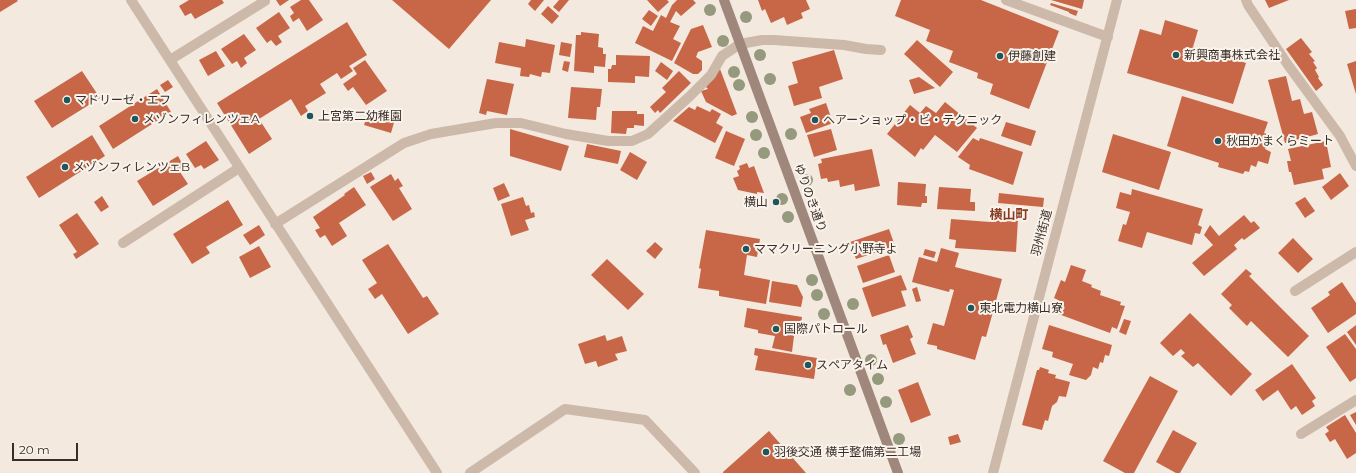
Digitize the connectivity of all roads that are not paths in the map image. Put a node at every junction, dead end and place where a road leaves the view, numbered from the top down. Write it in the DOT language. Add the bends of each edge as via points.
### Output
graph roads {
  1 [pos="131,0"];
  2 [pos="724,0"];
  3 [pos="1006,0"];
  4 [pos="1117,0"];
  5 [pos="1246,0"];
  6 [pos="265,1"];
  7 [pos="1108,36"];
  8 [pos="740,44"];
  9 [pos="881,50"];
  10 [pos="170,60"];
  11 [pos="1356,166"];
  12 [pos="239,168"];
  13 [pos="275,224"];
  14 [pos="123,243"];
  15 [pos="1356,252"];
  16 [pos="1295,291"];
  17 [pos="1356,400"];
  18 [pos="1301,434"];
  19 [pos="437,473"];
  20 [pos="470,473"];
  21 [pos="695,473"];
  22 [pos="898,473"];
  23 [pos="993,473"];
  1 -- 10 [label="street"];
  2 -- 8 [label="street, ゆりのき通り"];
  3 -- 7 [label="street"];
  4 -- 7 [label="street, 羽州街道"];
  5 -- 11 [label="street" via="1288,65 1340,136"];
  6 -- 10 [label="street"];
  7 -- 23 [label="street, 羽州街道"];
  8 -- 9 [label="street" via="774,40"];
  8 -- 13 [label="street" via="722,56 711,75 648,134 632,141 608,141 521,123 496,123 432,134 404,143"];
  8 -- 22 [label="street, ゆりのき通り"];
  10 -- 12 [label="street"];
  12 -- 13 [label="street"];
  12 -- 14 [label="street"];
  13 -- 19 [label="street"];
  15 -- 16 [label="street"];
  17 -- 18 [label="street"];
  20 -- 21 [label="street" via="565,409 645,420"];
}
